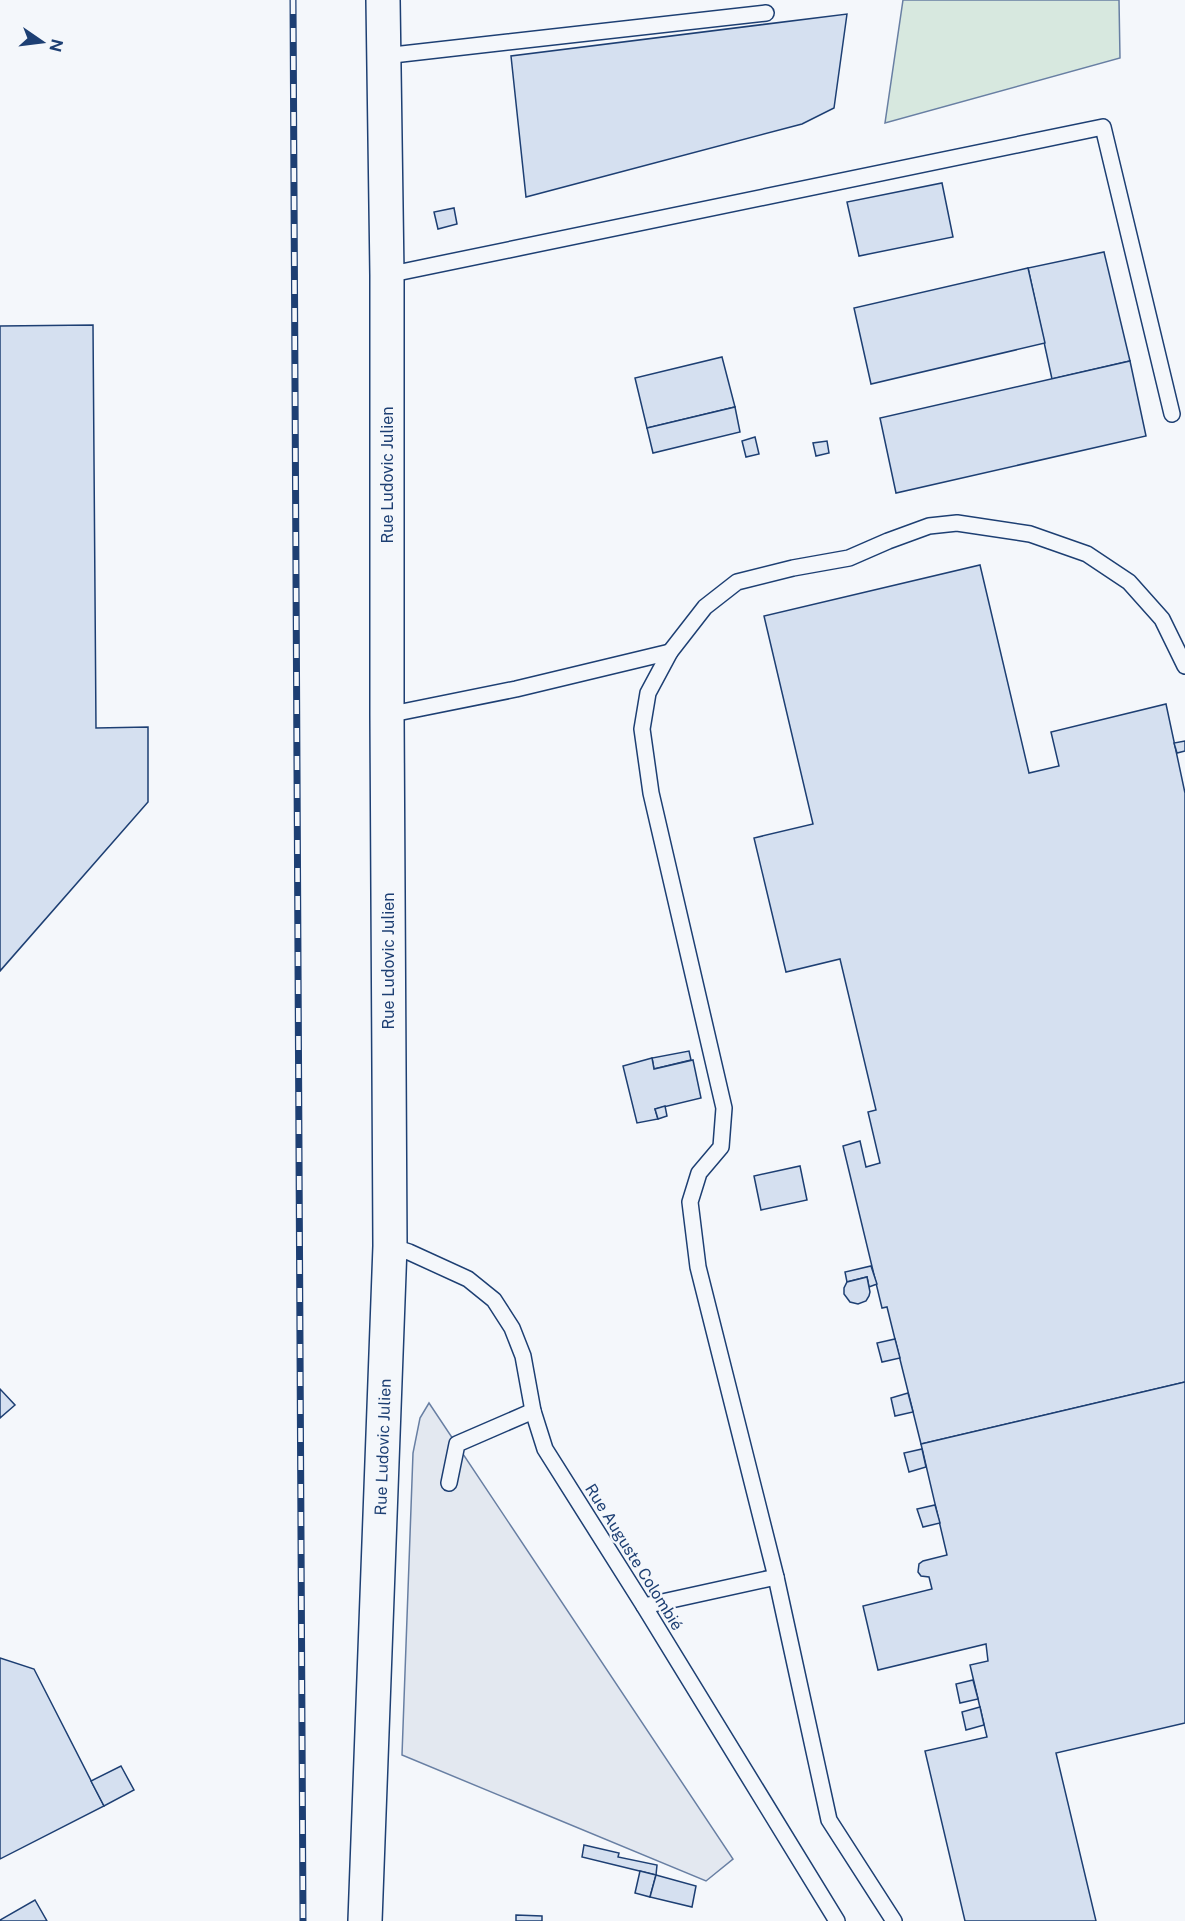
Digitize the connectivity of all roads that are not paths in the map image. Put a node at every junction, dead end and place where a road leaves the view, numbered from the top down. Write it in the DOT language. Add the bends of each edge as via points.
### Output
graph roads {
  1 [pos="383,0"];
  2 [pos="766,13"];
  3 [pos="384,57"];
  4 [pos="387,275"];
  5 [pos="1172,414"];
  6 [pos="670,652"];
  7 [pos="1185,666"];
  8 [pos="387,715"];
  9 [pos="390,1246"];
  10 [pos="533,1411"];
  11 [pos="449,1483"];
  12 [pos="776,1577"];
  13 [pos="644,1606"];
  14 [pos="365,1921"];
  15 [pos="837,1921"];
  16 [pos="894,1921"];
  1 -- 3 [label="main road, Rue Ludovic Julien"];
  2 -- 3 [label="lane"];
  3 -- 4 [label="main road, Rue Ludovic Julien"];
  4 -- 5 [label="lane" via="1103,127"];
  4 -- 8 [label="main road, Rue Ludovic Julien"];
  6 -- 7 [label="lane" via="705,607 737,582 849,558 929,526 957,523 1030,534 1087,554 1129,582 1162,619"];
  6 -- 8 [label="lane"];
  6 -- 12 [label="lane" via="648,693 642,729 651,793 724,1108 721,1147 699,1173 690,1202 698,1267"];
  8 -- 9 [label="main road, Rue Ludovic Julien"];
  9 -- 10 [label="lane, Rue Auguste Colombié" via="468,1279 494,1300 512,1328 523,1356"];
  9 -- 14 [label="main road, Rue Ludovic Julien"];
  10 -- 11 [label="lane" via="457,1444"];
  10 -- 13 [label="lane, Rue Auguste Colombié" via="545,1449"];
  12 -- 13 [label="lane"];
  12 -- 16 [label="lane" via="829,1820"];
  13 -- 15 [label="lane, Rue Auguste Colombié"];
}
